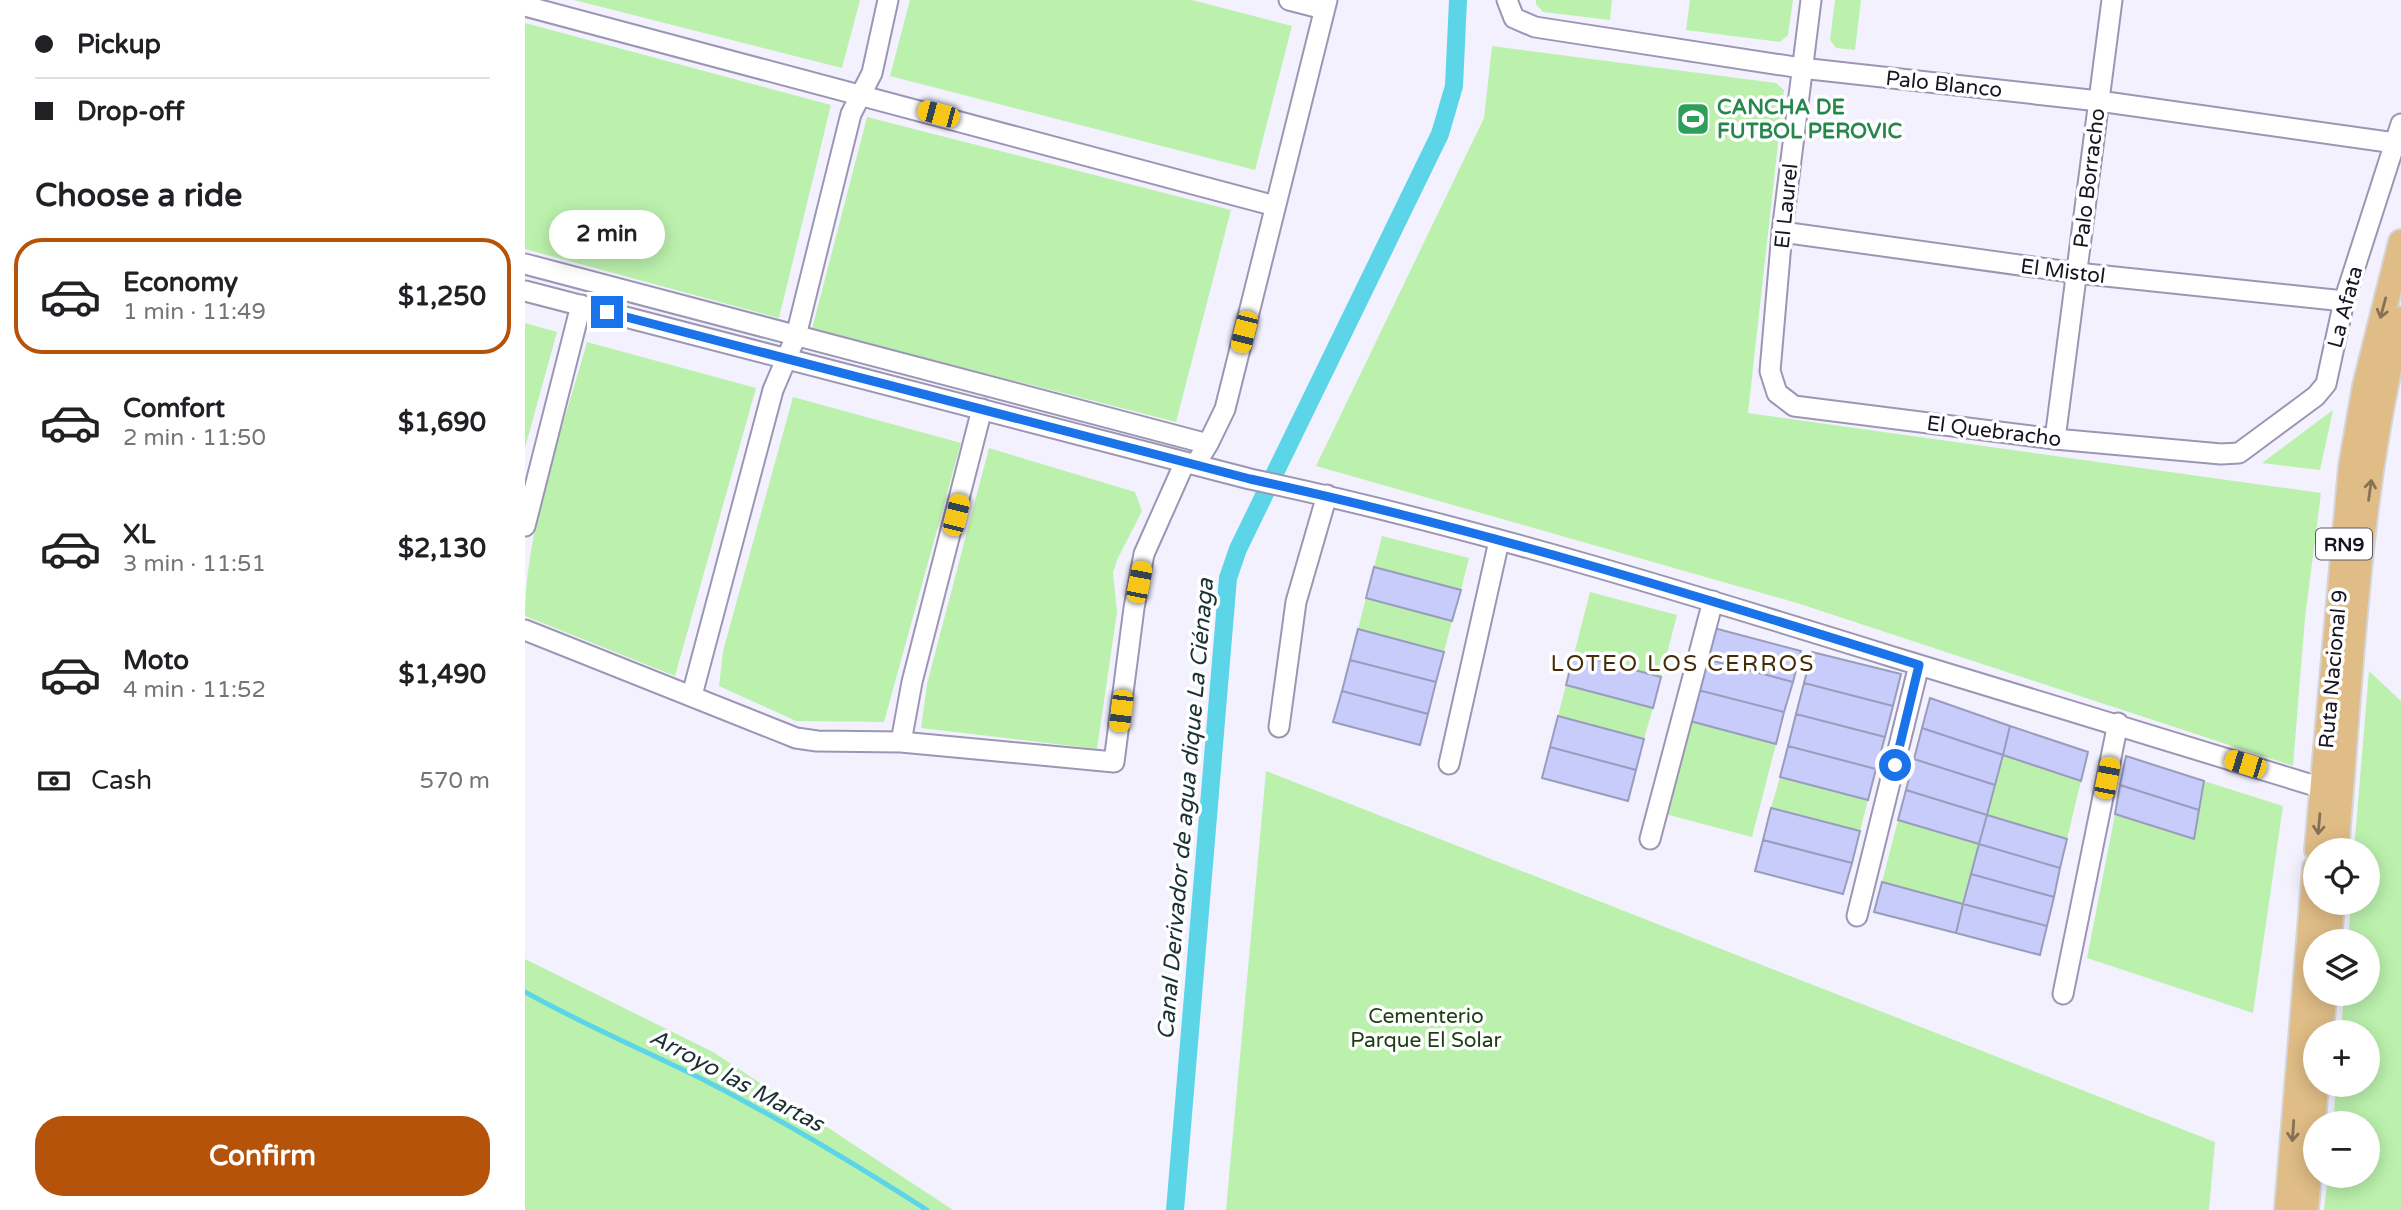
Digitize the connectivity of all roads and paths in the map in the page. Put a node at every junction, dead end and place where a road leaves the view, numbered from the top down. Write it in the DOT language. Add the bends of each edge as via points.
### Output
graph roads {
  1 [pos="888,0"];
  2 [pos="1289,0"];
  3 [pos="1507,0"];
  4 [pos="1811,0"];
  5 [pos="2112,0"];
  6 [pos="1326,5"];
  7 [pos="525,6"];
  8 [pos="1801,68"];
  9 [pos="860,93"];
  10 [pos="2099,101"];
  11 [pos="2398,134"];
  12 [pos="1275,206"];
  13 [pos="1782,232"];
  14 [pos="2401,242"];
  15 [pos="525,264"];
  16 [pos="2077,273"];
  17 [pos="525,291"];
  18 [pos="2344,302"];
  19 [pos="581,305"];
  20 [pos="2401,319"];
  21 [pos="796,336"];
  22 [pos="786,359"];
  23 [pos="1770,371"];
  24 [pos="982,409"];
  25 [pos="2055,439"];
  26 [pos="1208,444"];
  27 [pos="2239,453"];
  28 [pos="1190,463"];
  29 [pos="1327,495"];
  30 [pos="525,526"];
  31 [pos="1499,541"];
  32 [pos="1713,601"];
  33 [pos="525,630"];
  34 [pos="1919,665"];
  35 [pos="692,695"];
  36 [pos="2118,723"];
  37 [pos="1279,727"];
  38 [pos="901,742"];
  39 [pos="1450,764"];
  40 [pos="2322,788"];
  41 [pos="2318,838"];
  42 [pos="2337,838"];
  43 [pos="1650,839"];
  44 [pos="2311,915"];
  45 [pos="1857,916"];
  46 [pos="2063,994"];
  47 [pos="2315,1097"];
  48 [pos="2287,1210"];
  49 [pos="2306,1210"];
  1 -- 9 [label="street" via="871,74"];
  2 -- 6 [label="street"];
  3 -- 8 [label="street, Palo Blanco" via="1514,18 1535,27"];
  4 -- 8 [label="street, El Laurel"];
  5 -- 10 [label="street, Palo Borracho"];
  6 -- 12 [label="street"];
  7 -- 9 [label="street"];
  8 -- 10 [label="street, Palo Blanco"];
  8 -- 13 [label="street, El Laurel"];
  9 -- 12 [label="street"];
  9 -- 21 [label="street"];
  10 -- 11 [label="street, Palo Blanco"];
  10 -- 16 [label="street, Palo Borracho"];
  11 -- 18 [label="street, La Afata"];
  12 -- 26 [label="street" via="1225,409"];
  13 -- 16 [label="street, El Mistol"];
  13 -- 23 [label="street, El Laurel"];
  14 -- 40 [label="main road, Ruta Nacional 9 / RN9, one-way" via="2365,386 2351,467"];
  15 -- 21 [label="street"];
  16 -- 18 [label="street, El Mistol"];
  16 -- 25 [label="street, Palo Borracho"];
  17 -- 19 [label="street"];
  18 -- 27 [label="street, La Afata" via="2326,384"];
  19 -- 22 [label="street"];
  19 -- 30 [label="street"];
  42 -- 20 [label="main road, Ruta Nacional 9 / RN9, one-way" via="2364,534"];
  21 -- 22 [label="street"];
  21 -- 26 [label="street"];
  22 -- 24 [label="street"];
  22 -- 35 [label="street" via="773,390"];
  23 -- 25 [label="street, El Quebracho" via="1777,393 1794,406"];
  24 -- 28 [label="street"];
  24 -- 38 [label="street"];
  25 -- 27 [label="street, El Quebracho"];
  26 -- 28 [label="street"];
  28 -- 29 [label="street"];
  28 -- 38 [label="street" via="1144,555 1114,762"];
  29 -- 31 [label="street"];
  29 -- 37 [label="street" via="1296,602"];
  31 -- 32 [label="street"];
  31 -- 39 [label="street"];
  32 -- 34 [label="street"];
  32 -- 43 [label="street"];
  33 -- 35 [label="street"];
  34 -- 36 [label="street"];
  34 -- 45 [label="street"];
  35 -- 38 [label="street" via="796,738"];
  36 -- 40 [label="street"];
  36 -- 46 [label="street"];
  40 -- 41 [label="main road, Ruta Nacional 9 / RN9, one-way"];
  44 -- 48 [label="main road, one-way"];
  47 -- 49 [label="main road"];
}
